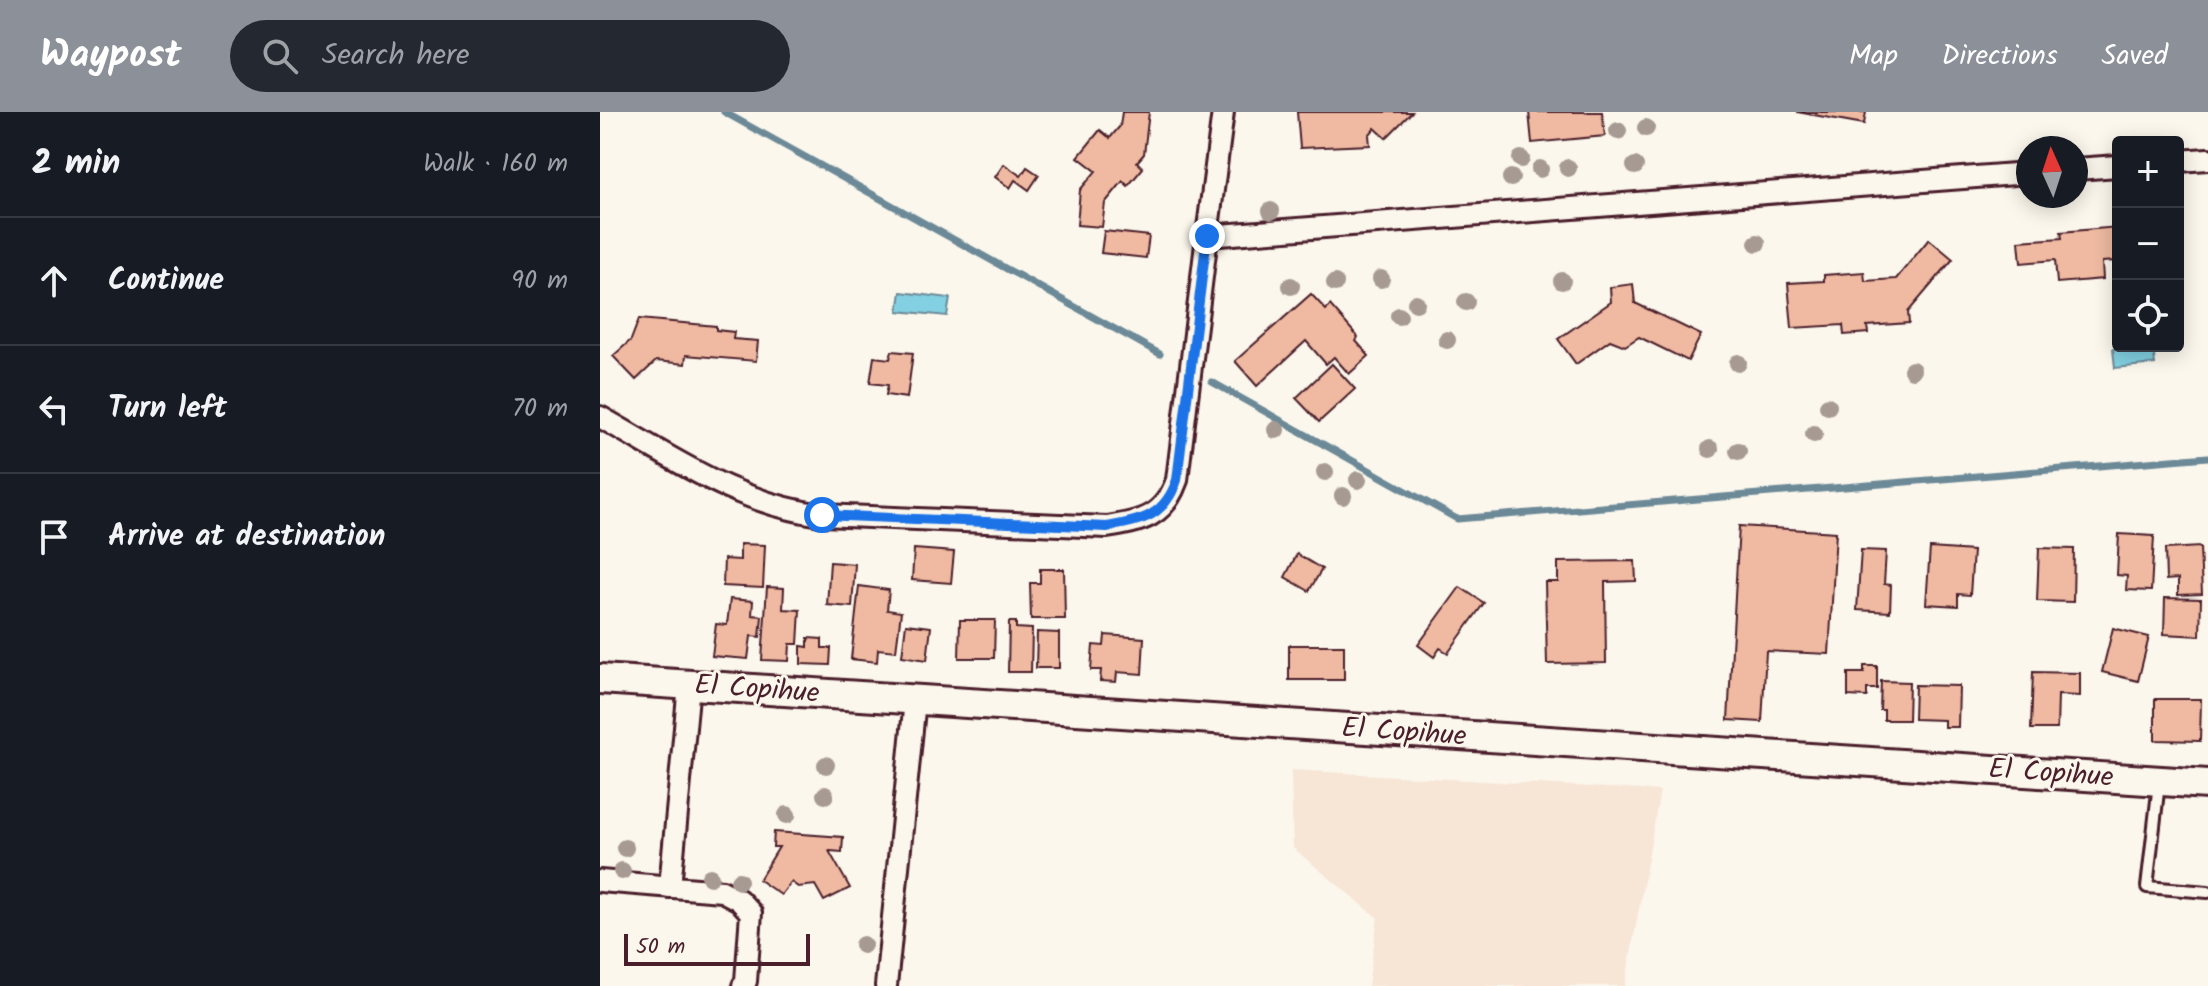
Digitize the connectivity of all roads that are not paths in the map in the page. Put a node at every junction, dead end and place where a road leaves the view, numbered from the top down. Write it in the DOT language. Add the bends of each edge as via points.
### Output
graph roads {
  1 [pos="1223,112"];
  2 [pos="2208,159"];
  3 [pos="2184,161"];
  4 [pos="2112,166"];
  5 [pos="2088,168"];
  6 [pos="2016,174"];
  7 [pos="1207,236"];
  8 [pos="600,417"];
  9 [pos="600,679"];
  10 [pos="689,685"];
  11 [pos="915,700"];
  12 [pos="2159,781"];
  13 [pos="2208,784"];
  14 [pos="600,881"];
  15 [pos="670,887"];
  16 [pos="2208,892"];
  17 [pos="743,986"];
  18 [pos="886,986"];
  1 -- 7 [label="street"];
  2 -- 3 [label="street"];
  4 -- 5 [label="street"];
  6 -- 7 [label="street"];
  7 -- 8 [label="street" via="1177,480 1162,509 1129,523 1107,527 786,510 738,494"];
  9 -- 10 [label="main road, El Copihue"];
  10 -- 11 [label="main road, El Copihue"];
  10 -- 15 [label="street"];
  11 -- 12 [label="main road, El Copihue"];
  11 -- 18 [label="street"];
  12 -- 13 [label="main road, El Copihue"];
  12 -- 16 [label="lane" via="2147,887"];
  14 -- 15 [label="street"];
  15 -- 17 [label="street" via="722,891 751,913"];
}
